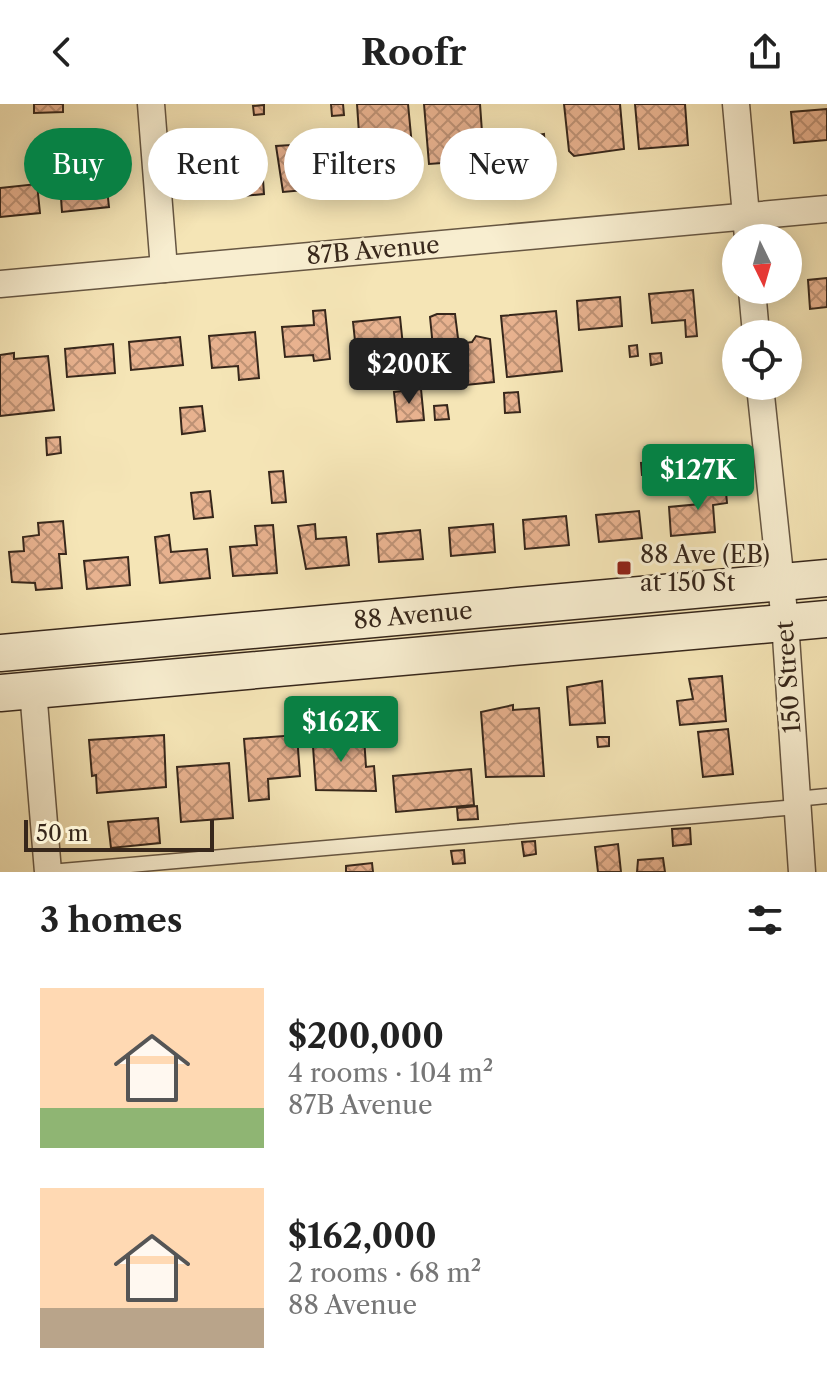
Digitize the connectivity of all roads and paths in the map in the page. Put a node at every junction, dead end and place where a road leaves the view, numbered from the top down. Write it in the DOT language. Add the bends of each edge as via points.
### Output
graph roads {
  1 [pos="151,104"];
  2 [pos="736,104"];
  3 [pos="827,209"];
  4 [pos="747,224"];
  5 [pos="760,224"];
  6 [pos="722,229"];
  7 [pos="164,269"];
  8 [pos="0,284"];
  9 [pos="761,400"];
  10 [pos="827,578"];
  11 [pos="780,582"];
  12 [pos="827,619"];
  13 [pos="785,622"];
  14 [pos="0,653"];
  15 [pos="16,691"];
  16 [pos="827,796"];
  17 [pos="796,803"];
  18 [pos="49,872"];
  19 [pos="802,872"];
  1 -- 7 [label="street"];
  2 -- 4 [label="street"];
  3 -- 5 [label="street, 87B Avenue"];
  6 -- 7 [label="street, 87B Avenue"];
  7 -- 8 [label="street, 87B Avenue"];
  9 -- 11 [label="street, 150 Street"];
  10 -- 11 [label="main road, 88 Avenue"];
  11 -- 13 [label="street, 150 Street"];
  11 -- 14 [label="main road, 88 Avenue"];
  12 -- 13 [label="main road, 88 Avenue"];
  13 -- 15 [label="main road, 88 Avenue"];
  13 -- 17 [label="street, 150 Street"];
  15 -- 18 [label="street"];
  16 -- 17 [label="lane"];
  17 -- 18 [label="lane"];
  17 -- 19 [label="street, 150 Street"];
}
